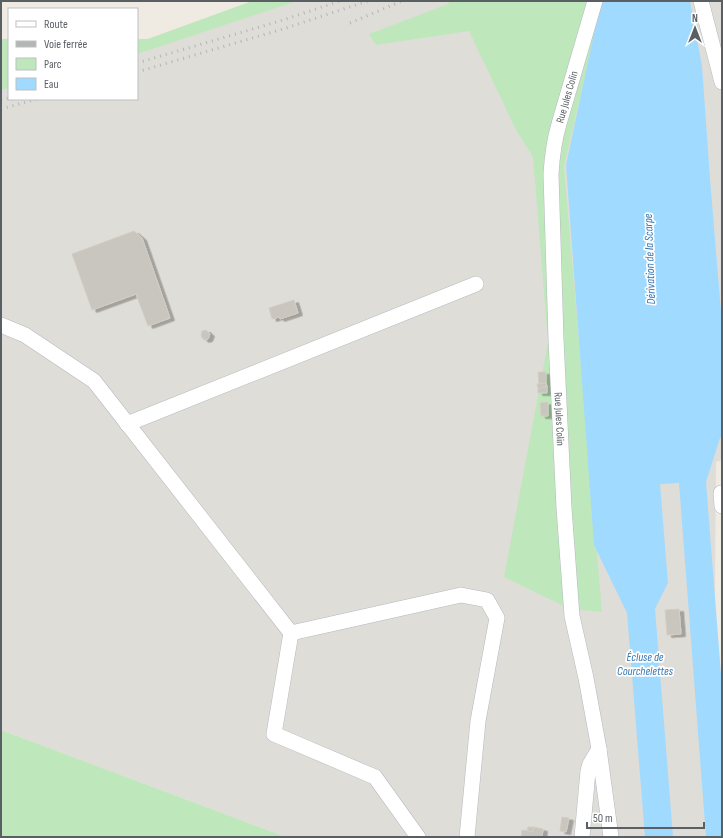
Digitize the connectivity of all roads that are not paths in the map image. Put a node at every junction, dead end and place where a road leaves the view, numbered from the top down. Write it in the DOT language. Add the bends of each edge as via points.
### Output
graph roads {
  1 [pos="595,1"];
  2 [pos="701,1"];
  3 [pos="722,82"];
  4 [pos="476,284"];
  5 [pos="1,325"];
  6 [pos="127,424"];
  7 [pos="722,492"];
  8 [pos="722,506"];
  9 [pos="291,633"];
  10 [pos="599,749"];
  11 [pos="418,837"];
  12 [pos="467,837"];
  13 [pos="582,837"];
  14 [pos="611,837"];
  1 -- 10 [label="lane, Rue Jules Colin" via="557,129 551,174 556,339 572,616"];
  2 -- 3 [label="lane"];
  4 -- 6 [label="lane"];
  5 -- 6 [label="lane" via="25,335 94,381"];
  6 -- 9 [label="lane"];
  7 -- 8 [label="lane"];
  9 -- 11 [label="lane" via="274,734 376,777"];
  9 -- 12 [label="lane" via="461,595 487,600 497,618 478,721"];
  10 -- 13 [label="lane" via="588,771"];
  10 -- 14 [label="lane, Rue Jules Colin"];
}
